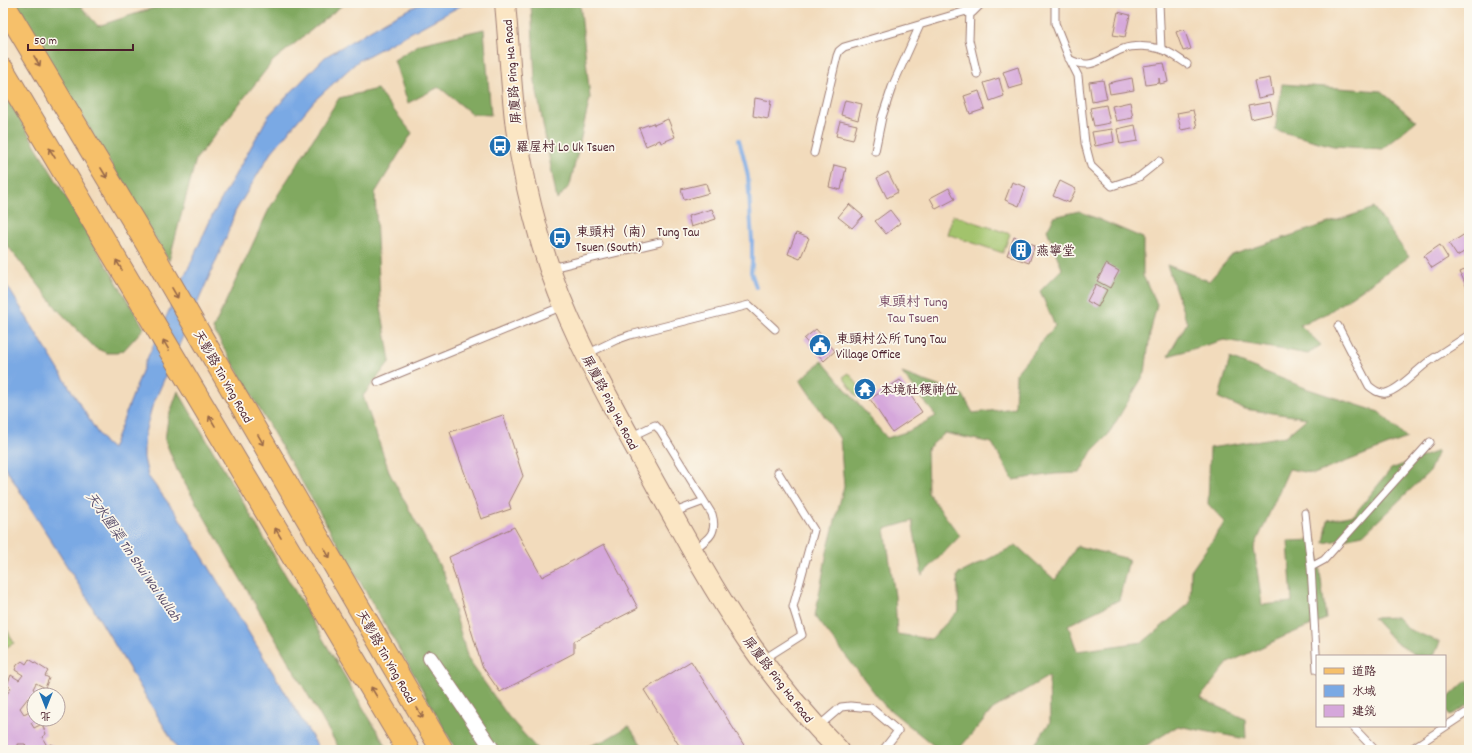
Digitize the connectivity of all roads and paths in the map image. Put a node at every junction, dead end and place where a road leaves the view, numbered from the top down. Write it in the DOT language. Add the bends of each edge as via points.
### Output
graph roads {
  1 [pos="3,3"];
  2 [pos="505,3"];
  3 [pos="1055,3"];
  4 [pos="1159,3"];
  5 [pos="974,6"];
  6 [pos="920,25"];
  7 [pos="1161,49"];
  8 [pos="1069,58"];
  9 [pos="1187,64"];
  10 [pos="3,70"];
  11 [pos="977,74"];
  12 [pos="875,151"];
  13 [pos="814,153"];
  14 [pos="1159,161"];
  15 [pos="660,242"];
  16 [pos="549,269"];
  17 [pos="563,306"];
  18 [pos="1338,326"];
  19 [pos="775,330"];
  20 [pos="1469,335"];
  21 [pos="585,355"];
  22 [pos="378,382"];
  23 [pos="630,438"];
  24 [pos="1430,442"];
  25 [pos="778,472"];
  26 [pos="704,501"];
  27 [pos="672,514"];
  28 [pos="1305,514"];
  29 [pos="693,550"];
  30 [pos="1311,567"];
  31 [pos="1316,655"];
  32 [pos="430,658"];
  33 [pos="762,660"];
  34 [pos="1469,711"];
  35 [pos="1446,726"];
  36 [pos="1353,727"];
  37 [pos="1445,727"];
  38 [pos="817,728"];
  39 [pos="408,750"];
  40 [pos="442,750"];
  41 [pos="493,750"];
  42 [pos="839,750"];
  43 [pos="883,750"];
  44 [pos="1375,750"];
  45 [pos="1410,750"];
  1 -- 40 [label="main road, 天影路 Tin Ying Road, one-way" via="156,259"];
  2 -- 16 [label="street, 屏廈路 Ping Ha Road" via="516,130 533,211"];
  3 -- 8 [label="lane" via="1055,23"];
  4 -- 7 [label="lane"];
  5 -- 6 [label="lane"];
  5 -- 11 [label="lane" via="969,40"];
  6 -- 12 [label="lane" via="892,87"];
  6 -- 13 [label="lane" via="839,50"];
  7 -- 8 [label="lane" via="1142,46 1124,49 1096,63 1088,64 1078,64"];
  7 -- 9 [label="lane"];
  8 -- 14 [label="lane" via="1078,76 1085,143 1091,166 1112,186 1139,177"];
  39 -- 10 [label="main road, one-way"];
  15 -- 16 [label="lane"];
  16 -- 17 [label="street, 屏廈路 Ping Ha Road"];
  17 -- 21 [label="street, 屏廈路 Ping Ha Road"];
  17 -- 22 [label="lane"];
  18 -- 20 [label="lane" via="1369,386 1384,393 1398,387 1427,363"];
  19 -- 21 [label="lane" via="749,305 630,335"];
  21 -- 23 [label="street, 屏廈路 Ping Ha Road"];
  23 -- 26 [label="lane" via="655,425"];
  23 -- 27 [label="street, 屏廈路 Ping Ha Road"];
  24 -- 30 [label="lane" via="1324,560"];
  25 -- 33 [label="lane" via="814,530 793,607 802,636"];
  26 -- 27 [label="lane"];
  26 -- 29 [label="lane" via="715,523 714,531"];
  27 -- 29 [label="street, 屏廈路 Ping Ha Road"];
  28 -- 30 [label="lane"];
  29 -- 33 [label="street, 屏廈路 Ping Ha Road"];
  30 -- 31 [label="lane"];
  32 -- 41 [label="street"];
  33 -- 38 [label="street, 屏廈路 Ping Ha Road"];
  34 -- 35 [label="lane"];
  36 -- 44 [label="lane"];
  37 -- 45 [label="lane"];
  38 -- 42 [label="street, 屏廈路 Ping Ha Road"];
  38 -- 43 [label="lane" via="841,707 871,708 898,731"];
}
